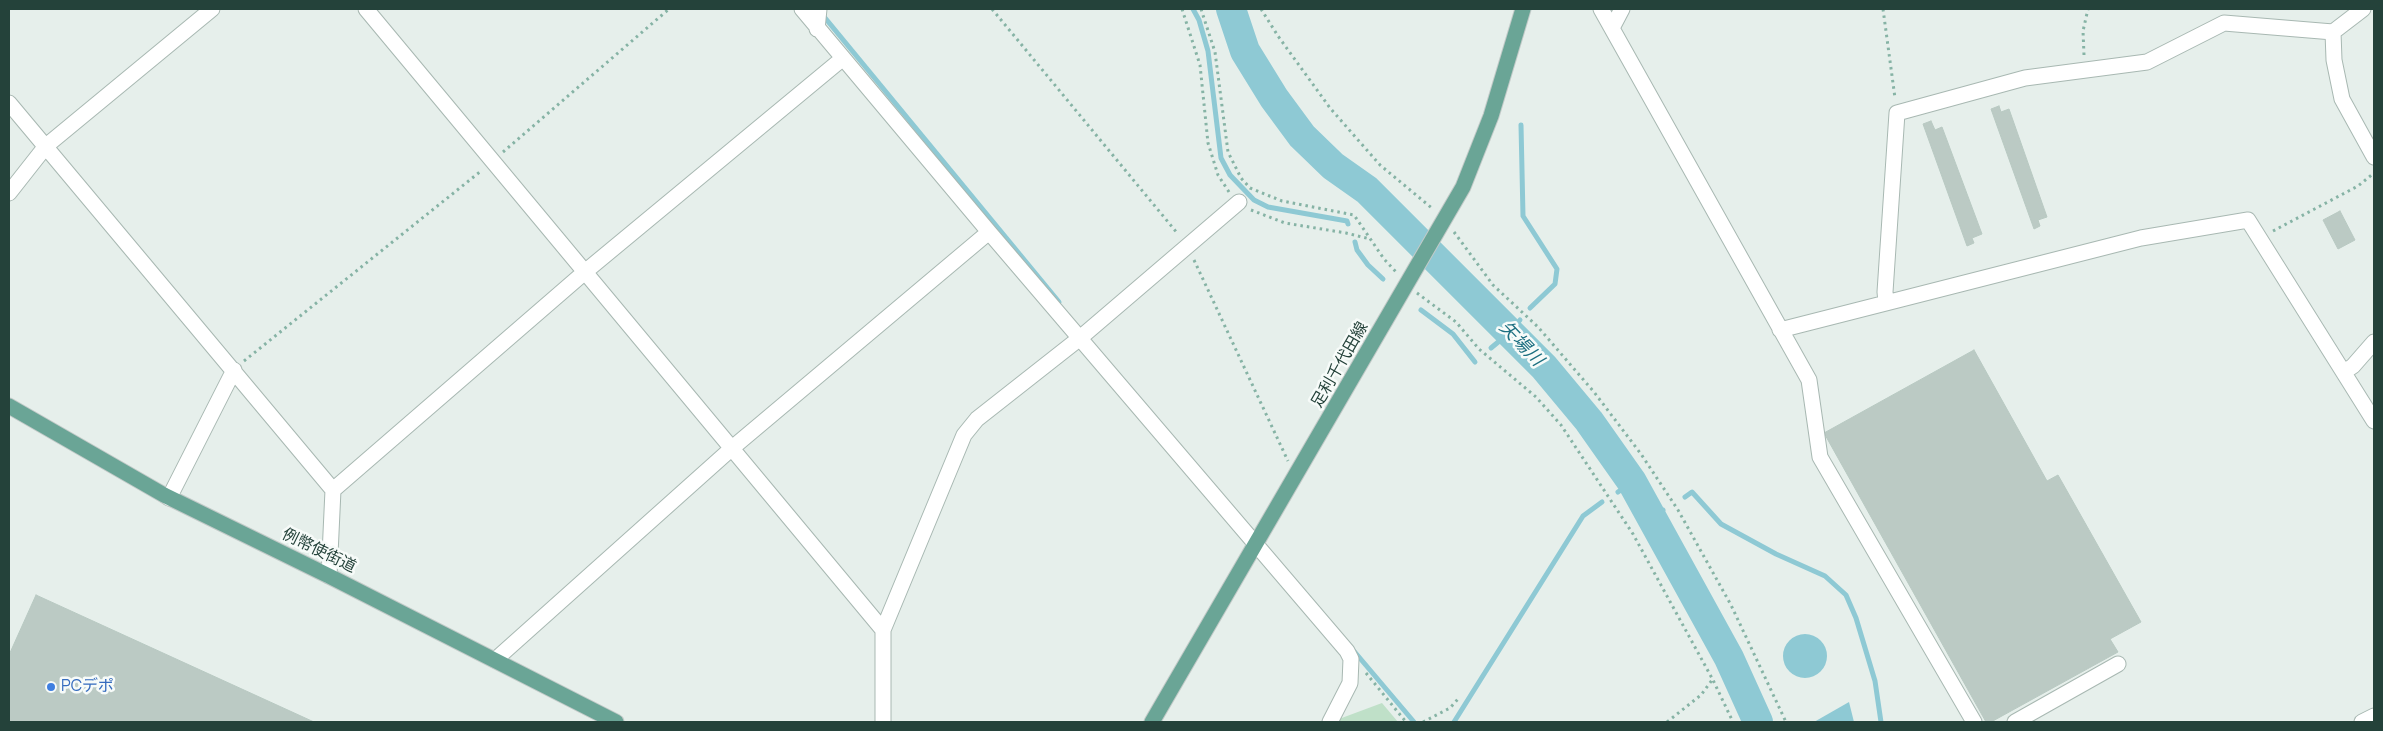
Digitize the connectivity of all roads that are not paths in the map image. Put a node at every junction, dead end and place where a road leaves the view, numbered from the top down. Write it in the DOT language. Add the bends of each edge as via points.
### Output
graph roads {
  1 [pos="212,9"];
  2 [pos="366,9"];
  3 [pos="802,9"];
  4 [pos="819,9"];
  5 [pos="1523,9"];
  6 [pos="1600,9"];
  7 [pos="1622,9"];
  8 [pos="2362,9"];
  9 [pos="1612,28"];
  10 [pos="817,29"];
  11 [pos="2333,32"];
  12 [pos="842,59"];
  13 [pos="9,103"];
  14 [pos="46,146"];
  15 [pos="2374,157"];
  16 [pos="9,193"];
  17 [pos="1239,202"];
  18 [pos="989,232"];
  19 [pos="586,271"];
  20 [pos="1886,302"];
  21 [pos="1780,330"];
  22 [pos="1080,338"];
  23 [pos="2374,342"];
  24 [pos="234,370"];
  25 [pos="2344,372"];
  26 [pos="9,406"];
  27 [pos="2374,421"];
  28 [pos="730,449"];
  29 [pos="333,490"];
  30 [pos="170,498"];
  31 [pos="1254,544"];
  32 [pos="329,576"];
  33 [pos="883,630"];
  34 [pos="495,660"];
  35 [pos="2118,664"];
  36 [pos="2374,716"];
  37 [pos="616,722"];
  38 [pos="883,722"];
  39 [pos="1152,722"];
  40 [pos="1330,722"];
  41 [pos="1974,722"];
  42 [pos="2016,722"];
  43 [pos="2362,722"];
  1 -- 14 [label="street"];
  2 -- 19 [label="street"];
  3 -- 10 [label="street"];
  4 -- 10 [label="street"];
  5 -- 31 [label="main road, 足利千代田線" via="1491,116 1463,187"];
  6 -- 9 [label="street"];
  7 -- 9 [label="street"];
  8 -- 11 [label="street"];
  9 -- 21 [label="street"];
  10 -- 12 [label="street"];
  11 -- 15 [label="street" via="2334,60 2342,99"];
  11 -- 20 [label="street" via="2224,23 2147,62 2025,78 1897,113"];
  12 -- 18 [label="street"];
  12 -- 19 [label="street"];
  13 -- 14 [label="street"];
  14 -- 16 [label="street"];
  14 -- 24 [label="street"];
  17 -- 22 [label="street"];
  18 -- 22 [label="street"];
  18 -- 28 [label="street"];
  19 -- 28 [label="street"];
  19 -- 29 [label="street"];
  20 -- 21 [label="street"];
  20 -- 25 [label="street" via="2141,238 2248,220"];
  21 -- 41 [label="street" via="1809,380 1820,457"];
  22 -- 31 [label="street"];
  22 -- 33 [label="street" via="988,410 964,435"];
  23 -- 25 [label="street"];
  24 -- 29 [label="street"];
  24 -- 30 [label="street"];
  25 -- 27 [label="street"];
  26 -- 30 [label="main road, 例幣使街道"];
  28 -- 33 [label="street"];
  28 -- 34 [label="street"];
  29 -- 32 [label="street"];
  30 -- 32 [label="main road, 例幣使街道"];
  31 -- 39 [label="main road, 足利千代田線"];
  31 -- 40 [label="street" via="1351,659 1350,683"];
  32 -- 34 [label="main road, 例幣使街道"];
  33 -- 38 [label="street"];
  34 -- 37 [label="main road, 例幣使街道"];
  35 -- 42 [label="street"];
  36 -- 43 [label="street"];
}
